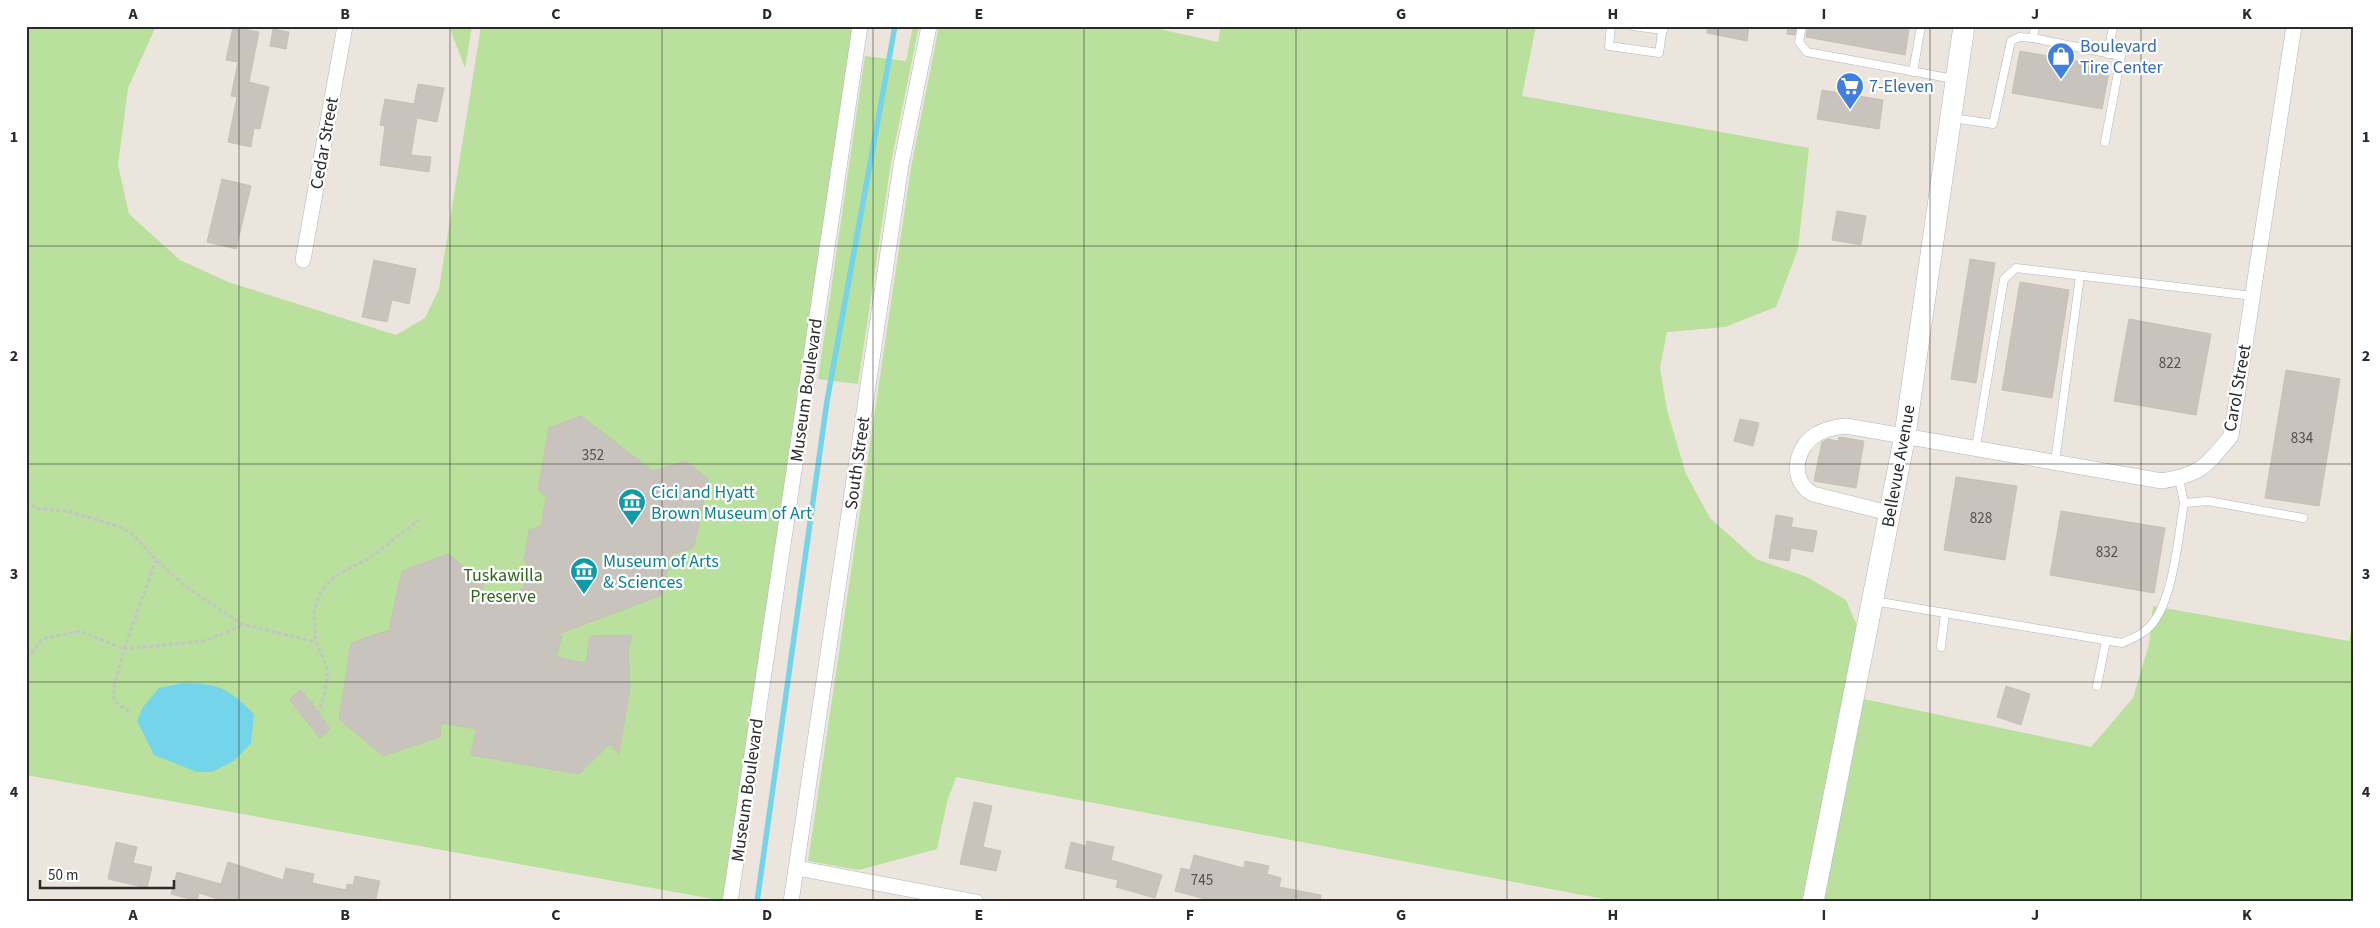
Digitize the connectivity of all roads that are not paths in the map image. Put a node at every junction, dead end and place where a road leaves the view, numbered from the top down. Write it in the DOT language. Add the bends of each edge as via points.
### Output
graph roads {
  1 [pos="345,26"];
  2 [pos="860,26"];
  3 [pos="929,26"];
  4 [pos="1611,26"];
  5 [pos="1632,26"];
  6 [pos="1802,26"];
  7 [pos="1921,26"];
  8 [pos="1964,26"];
  9 [pos="2035,26"];
  10 [pos="2113,26"];
  11 [pos="2294,26"];
  12 [pos="1663,28"];
  13 [pos="2033,38"];
  14 [pos="2108,54"];
  15 [pos="1913,72"];
  16 [pos="1956,80"];
  17 [pos="1951,118"];
  18 [pos="2105,142"];
  19 [pos="303,260"];
  20 [pos="2080,276"];
  21 [pos="2252,296"];
  22 [pos="1905,435"];
  23 [pos="1976,448"];
  24 [pos="2055,462"];
  25 [pos="2179,478"];
  26 [pos="2184,503"];
  27 [pos="1889,513"];
  28 [pos="2304,518"];
  29 [pos="1872,600"];
  30 [pos="1945,613"];
  31 [pos="2106,641"];
  32 [pos="1941,647"];
  33 [pos="2097,686"];
  34 [pos="797,868"];
  35 [pos="730,902"];
  36 [pos="791,902"];
  37 [pos="976,902"];
  38 [pos="1814,902"];
  1 -- 19 [label="street, Cedar Street"];
  2 -- 35 [label="street, Museum Boulevard"];
  3 -- 34 [label="street, South Street" via="901,166"];
  4 -- 12 [label="lane" via="1609,46 1659,53"];
  5 -- 12 [label="lane"];
  6 -- 15 [label="lane" via="1799,42 1807,52"];
  7 -- 15 [label="lane"];
  8 -- 16 [label="street, Bellevue Avenue"];
  9 -- 13 [label="lane"];
  10 -- 14 [label="lane"];
  11 -- 21 [label="street, Carol Street"];
  13 -- 14 [label="lane"];
  13 -- 17 [label="lane" via="2020,37 2011,41 1993,124"];
  14 -- 18 [label="lane" via="2121,56"];
  15 -- 16 [label="lane"];
  16 -- 17 [label="street, Bellevue Avenue"];
  17 -- 22 [label="street, Bellevue Avenue"];
  20 -- 21 [label="lane"];
  20 -- 23 [label="lane" via="2016,268 2004,279"];
  20 -- 24 [label="lane"];
  21 -- 25 [label="street, Carol Street" via="2231,436 2205,467"];
  22 -- 23 [label="street, Carol Street"];
  22 -- 27 [label="street, Bellevue Avenue"];
  22 -- 27 [label="street, Carol Street" via="1846,426 1829,428 1815,435 1799,457 1796,475 1804,489"];
  23 -- 24 [label="street, Carol Street"];
  24 -- 25 [label="street, Carol Street" via="2162,481"];
  25 -- 26 [label="lane"];
  26 -- 28 [label="lane" via="2208,501"];
  26 -- 31 [label="lane" via="2164,605 2147,630 2122,643"];
  27 -- 29 [label="street, Bellevue Avenue"];
  29 -- 30 [label="lane"];
  29 -- 38 [label="street, Bellevue Avenue"];
  30 -- 31 [label="lane"];
  30 -- 32 [label="lane"];
  31 -- 33 [label="lane"];
  34 -- 36 [label="street, South Street"];
  34 -- 37 [label="street"];
}
